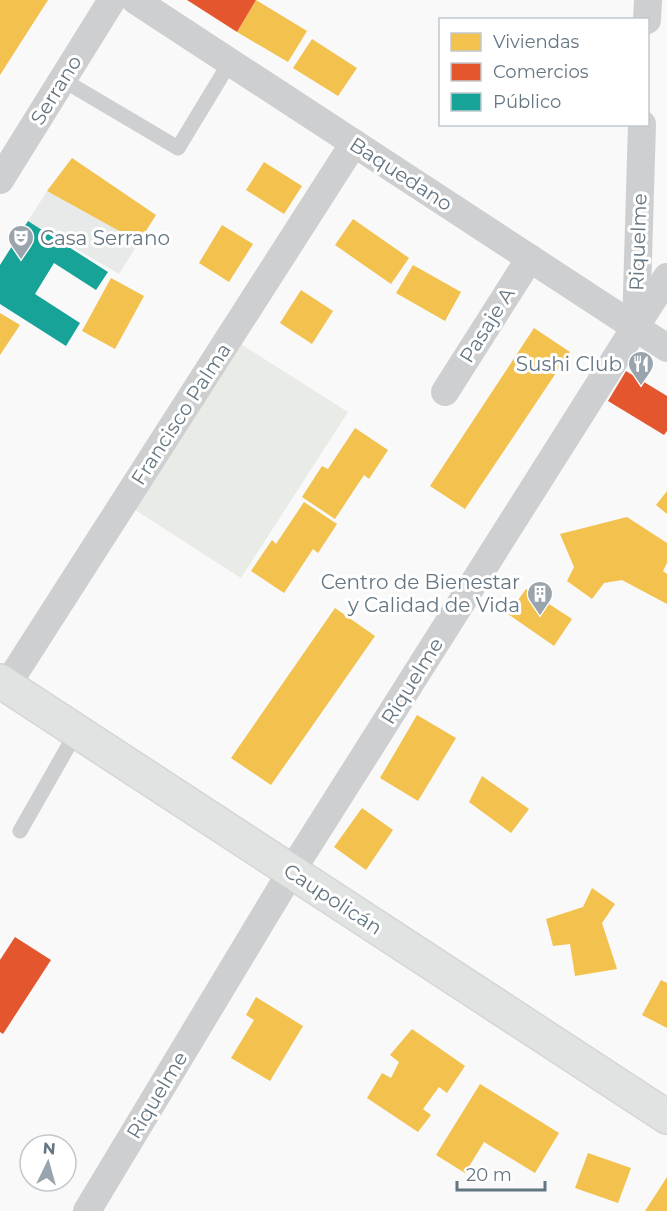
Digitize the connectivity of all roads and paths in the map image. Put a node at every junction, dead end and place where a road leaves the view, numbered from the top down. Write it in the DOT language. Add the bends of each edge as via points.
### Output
graph roads {
  1 [pos="112,0"];
  2 [pos="135,0"];
  3 [pos="648,0"];
  4 [pos="647,18"];
  5 [pos="230,62"];
  6 [pos="63,80"];
  7 [pos="642,126"];
  8 [pos="354,143"];
  9 [pos="0,180"];
  10 [pos="530,258"];
  11 [pos="667,277"];
  12 [pos="636,328"];
  13 [pos="667,348"];
  14 [pos="445,392"];
  15 [pos="3,683"];
  16 [pos="76,731"];
  17 [pos="20,831"];
  18 [pos="291,872"];
  19 [pos="667,1117"];
  20 [pos="87,1211"];
  1 -- 6 [label="street, Serrano"];
  2 -- 5 [label="street, Baquedano"];
  3 -- 4 [label="street"];
  5 -- 6 [label="lane" via="178,148"];
  5 -- 8 [label="street, Baquedano"];
  6 -- 9 [label="street, Serrano"];
  7 -- 12 [label="street, Riquelme"];
  8 -- 10 [label="street, Baquedano"];
  8 -- 15 [label="street, Francisco Palma"];
  10 -- 12 [label="street, Baquedano"];
  10 -- 14 [label="street, Pasaje A"];
  11 -- 12 [label="street"];
  12 -- 13 [label="street, Baquedano"];
  12 -- 18 [label="street, Riquelme"];
  15 -- 16 [label="street, Caupolicán"];
  16 -- 17 [label="lane"];
  16 -- 18 [label="street, Caupolicán"];
  18 -- 19 [label="street, Caupolicán"];
  18 -- 20 [label="street, Riquelme"];
}
